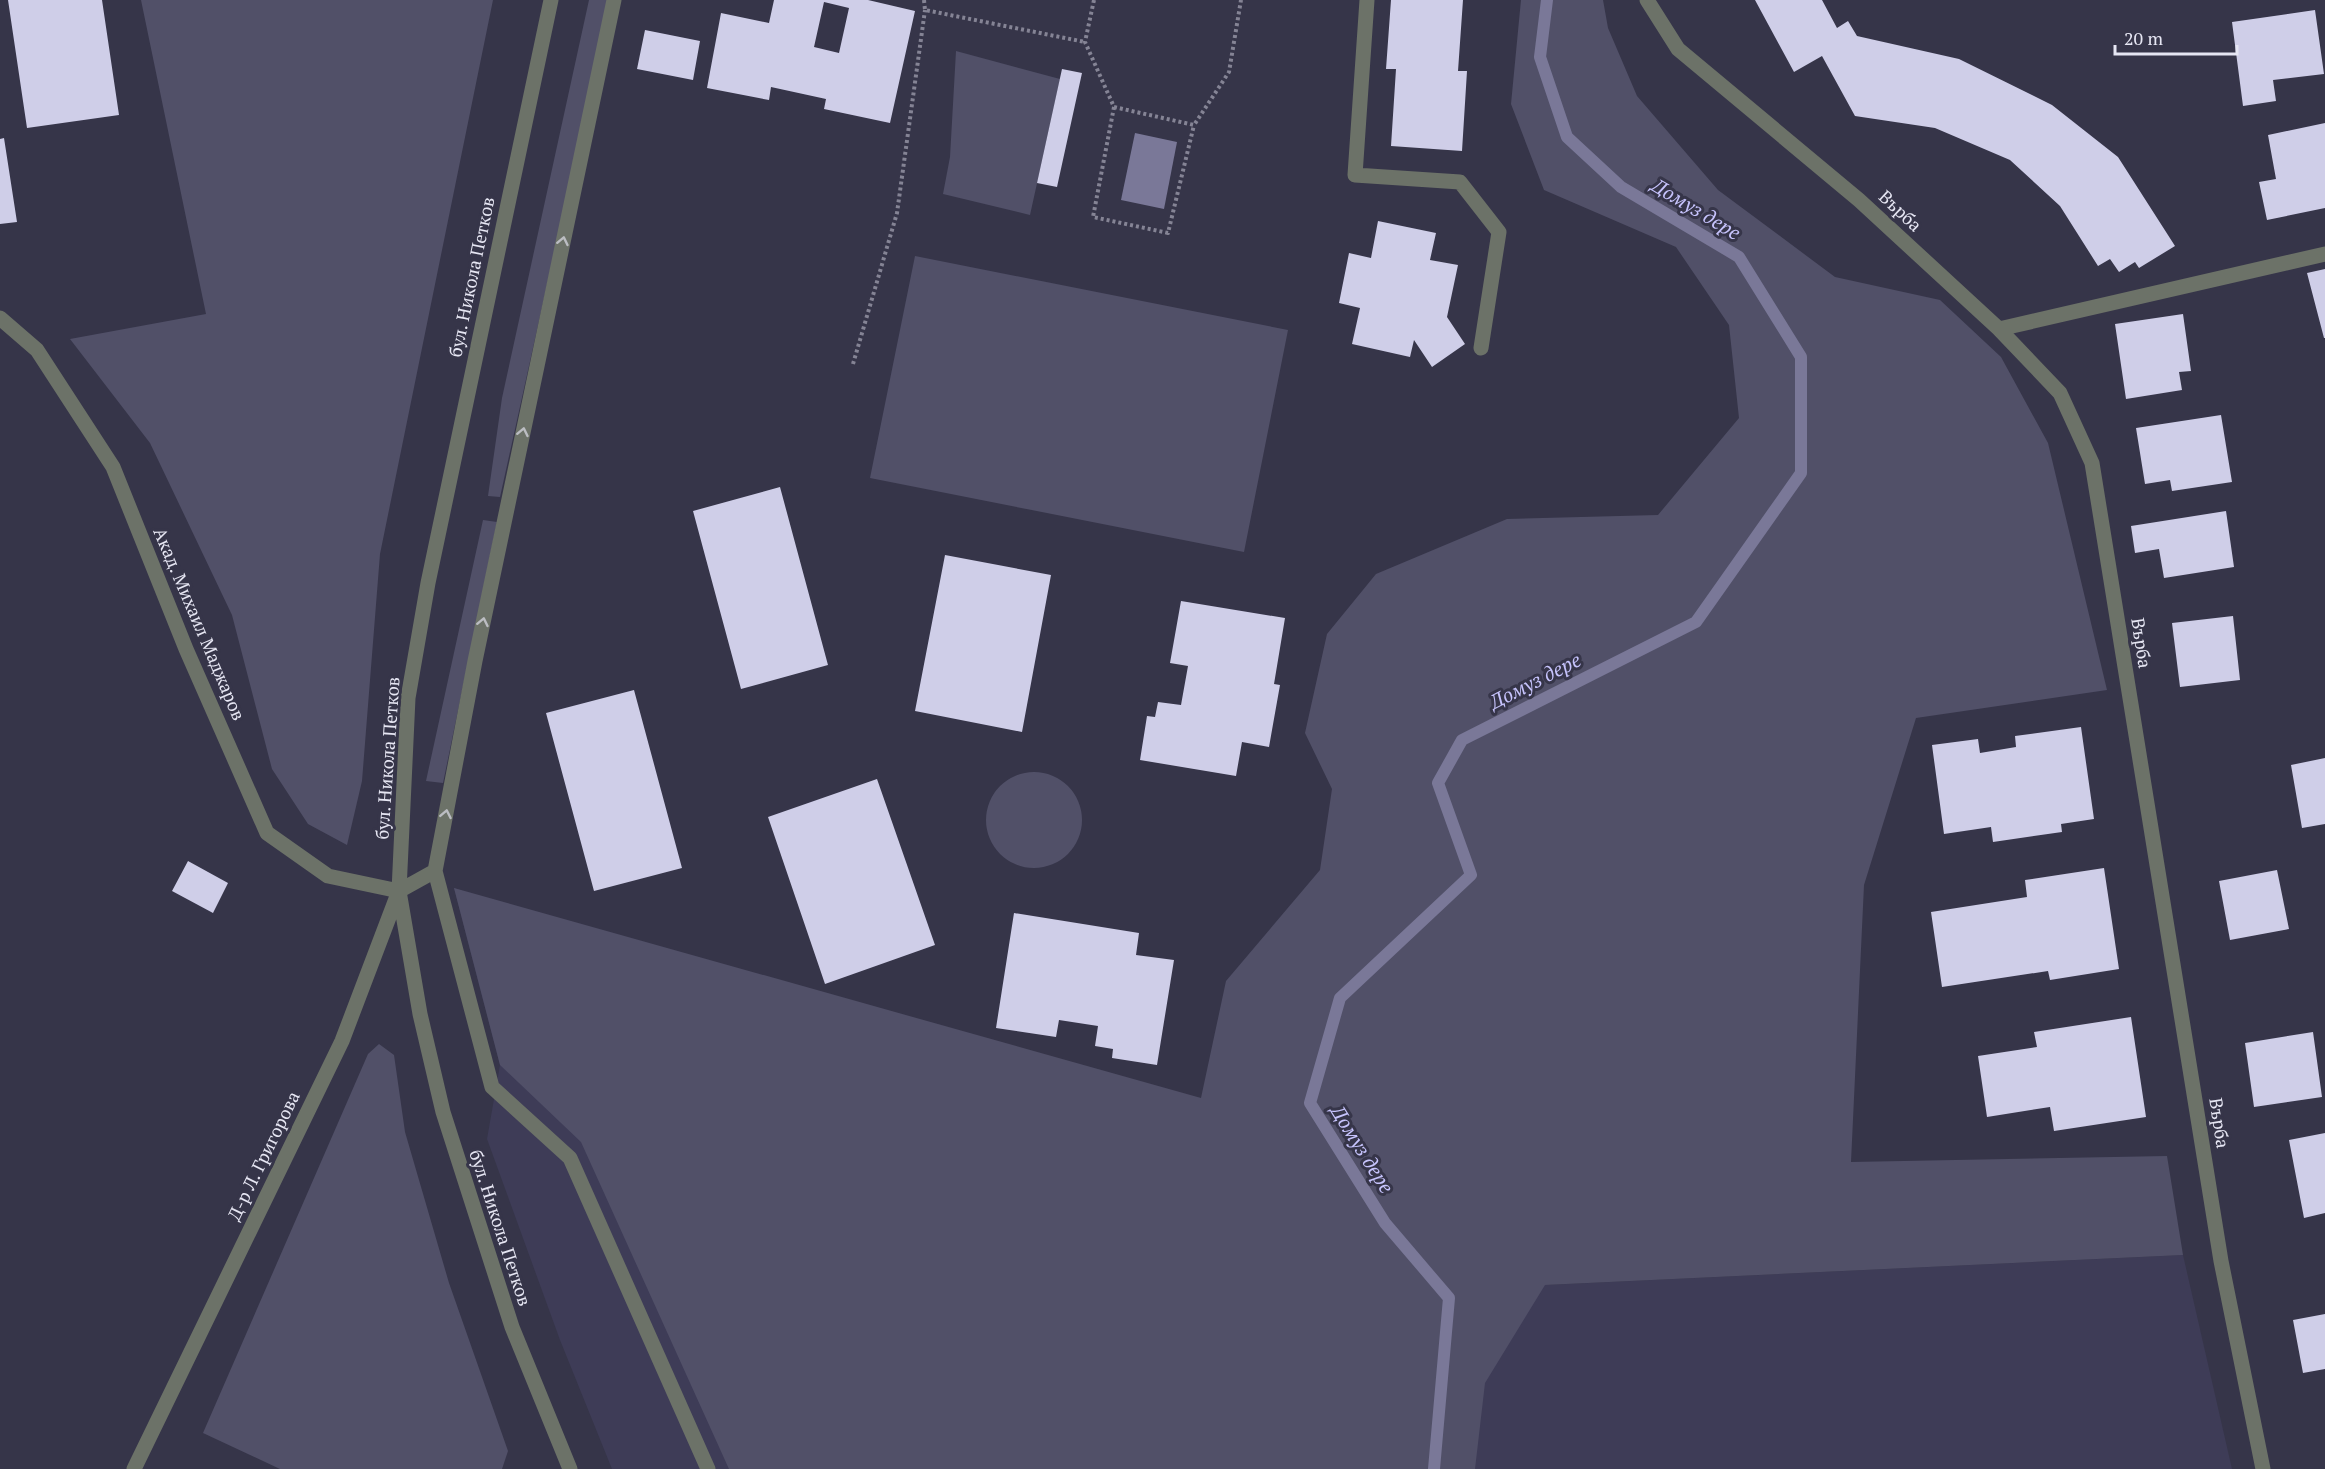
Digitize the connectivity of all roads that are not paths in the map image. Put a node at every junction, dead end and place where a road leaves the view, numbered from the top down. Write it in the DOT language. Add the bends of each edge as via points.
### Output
graph roads {
  1 [pos="550,0"];
  2 [pos="614,0"];
  3 [pos="1367,0"];
  4 [pos="1647,0"];
  5 [pos="2325,254"];
  6 [pos="0,318"];
  7 [pos="1999,328"];
  8 [pos="1481,348"];
  9 [pos="435,871"];
  10 [pos="399,891"];
  11 [pos="134,1469"];
  12 [pos="570,1469"];
  13 [pos="708,1469"];
  14 [pos="2264,1469"];
  1 -- 10 [label="street, бул. Никола Петков" via="428,583 408,698"];
  9 -- 2 [label="street, one-way" via="475,661"];
  3 -- 8 [label="street" via="1355,175 1460,182 1499,232"];
  4 -- 7 [label="street, Върба" via="1678,49 1859,200"];
  5 -- 7 [label="street"];
  6 -- 10 [label="street, Акад. Михаил Маджаров" via="37,350 113,467 186,649 267,833 328,876"];
  7 -- 14 [label="street, Върба" via="2060,393 2092,463 2221,1261"];
  9 -- 10 [label="street"];
  9 -- 13 [label="street" via="492,1087 570,1158"];
  10 -- 11 [label="street, Д-р Л. Григорова" via="342,1041"];
  10 -- 12 [label="street, бул. Никола Петков" via="420,1014 443,1112 512,1327"];
}
